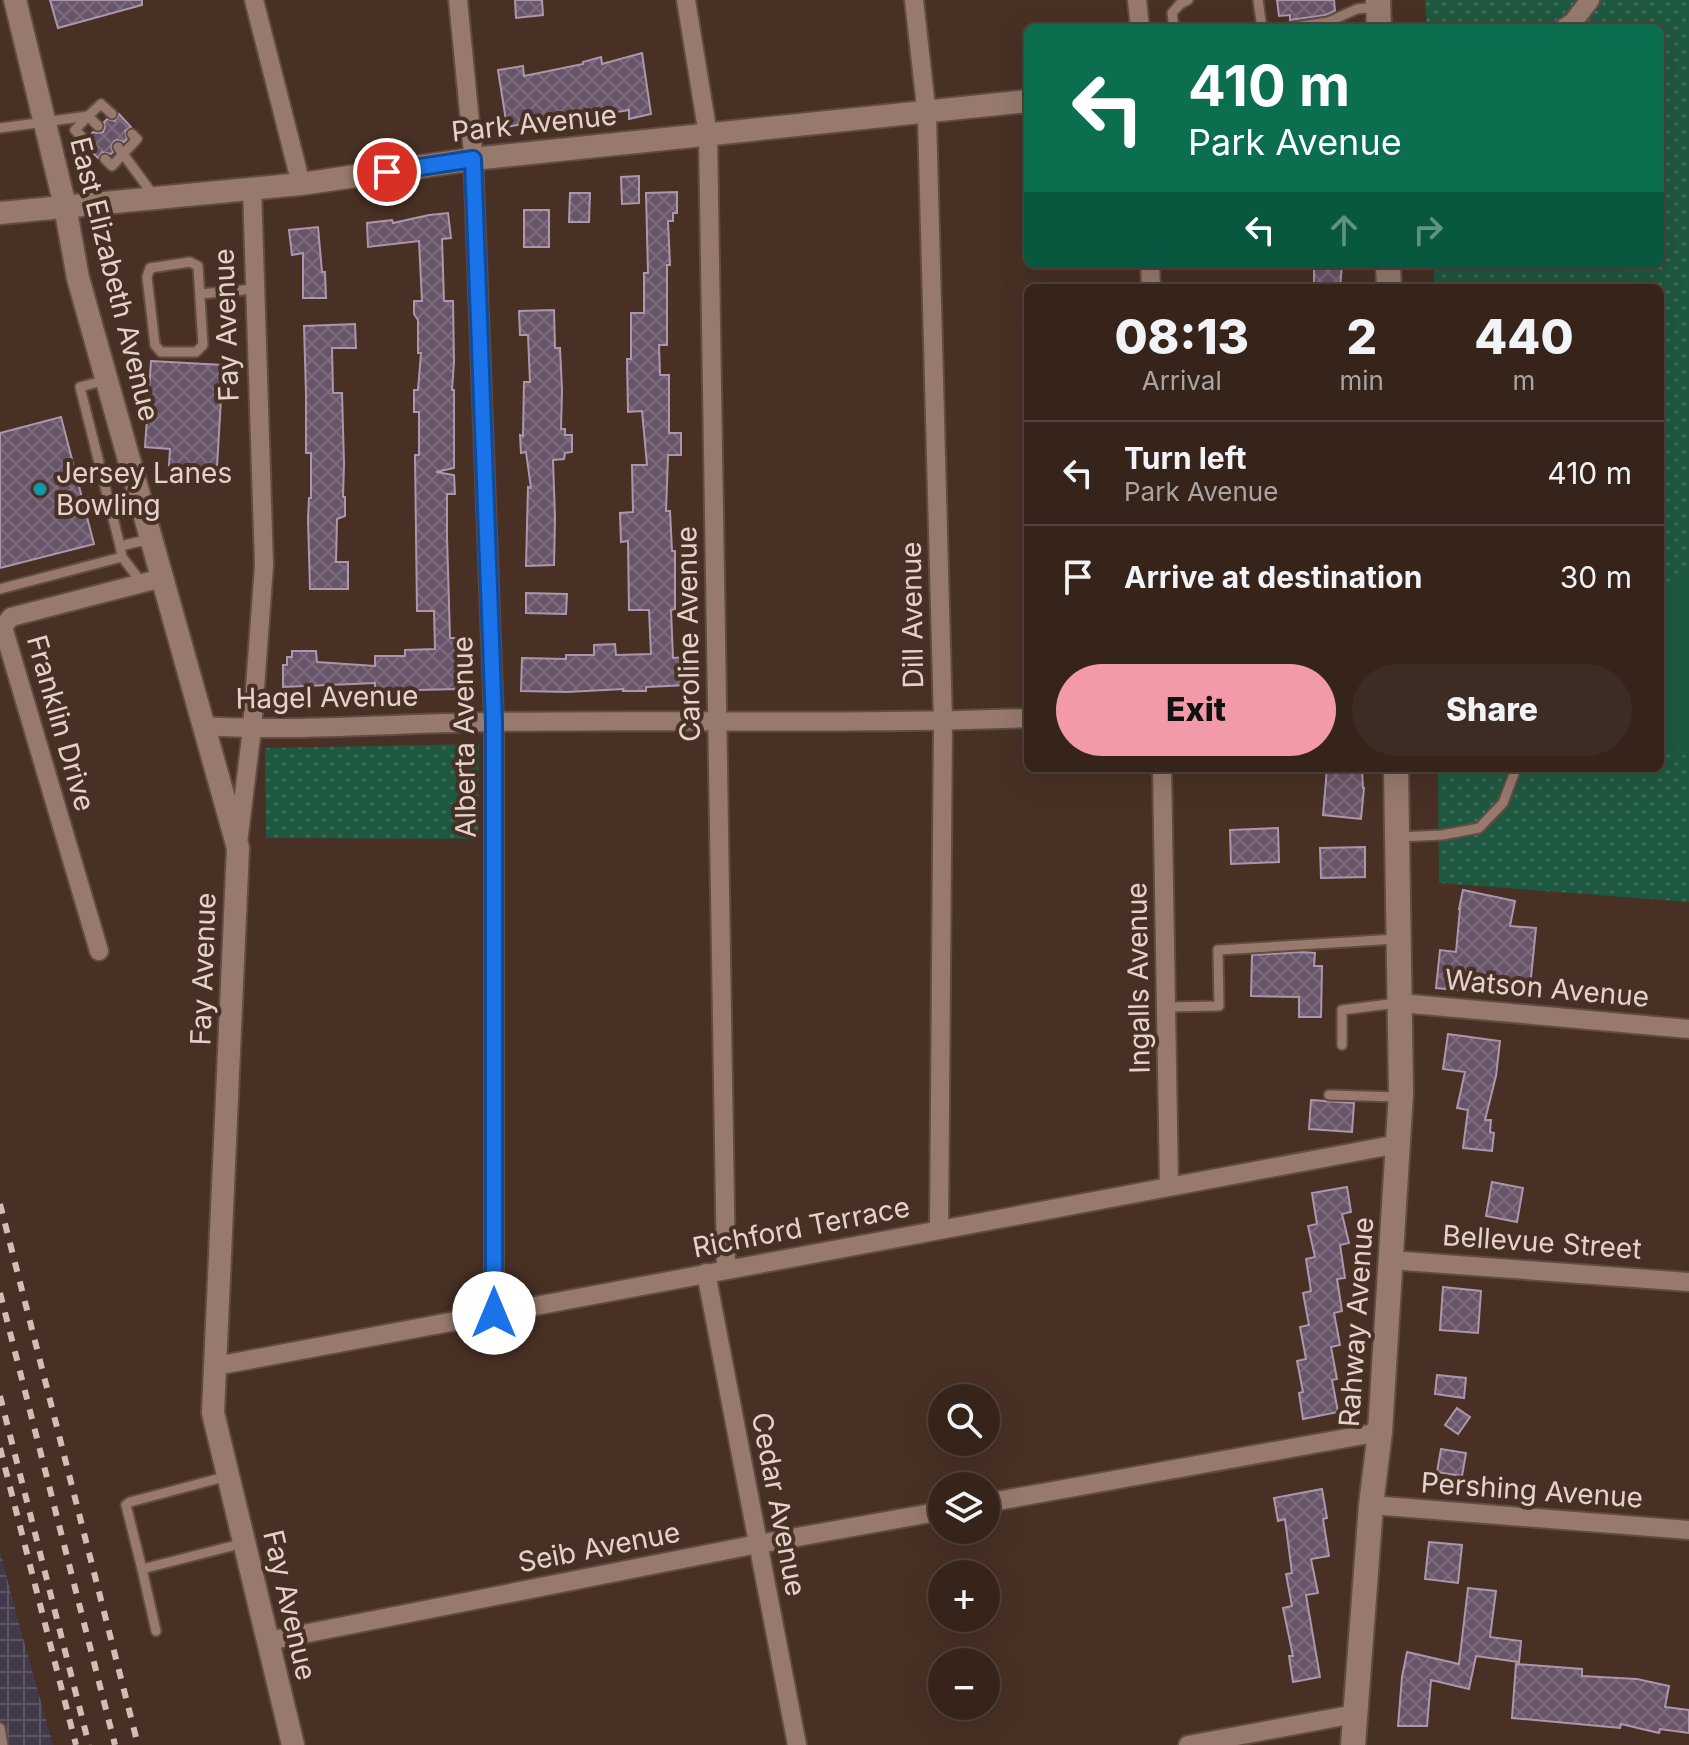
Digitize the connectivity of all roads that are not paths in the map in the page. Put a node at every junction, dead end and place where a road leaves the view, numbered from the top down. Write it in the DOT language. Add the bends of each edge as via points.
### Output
graph roads {
  1 [pos="15,0"];
  2 [pos="254,0"];
  3 [pos="458,0"];
  4 [pos="686,0"];
  5 [pos="914,0"];
  6 [pos="1137,0"];
  7 [pos="1188,0"];
  8 [pos="1258,0"];
  9 [pos="1590,0"];
  10 [pos="1378,12"];
  11 [pos="1140,24"];
  12 [pos="1173,24"];
  13 [pos="1261,24"];
  14 [pos="1315,24"];
  15 [pos="1570,24"];
  16 [pos="1024,101"];
  17 [pos="927,111"];
  18 [pos="112,114"];
  19 [pos="88,116"];
  20 [pos="46,123"];
  21 [pos="98,126"];
  22 [pos="0,128"];
  23 [pos="132,134"];
  24 [pos="708,135"];
  25 [pos="84,139"];
  26 [pos="121,150"];
  27 [pos="105,159"];
  28 [pos="473,159"];
  29 [pos="301,184"];
  30 [pos="252,188"];
  31 [pos="156,198"];
  32 [pos="65,206"];
  33 [pos="0,213"];
  34 [pos="254,289"];
  35 [pos="200,294"];
  36 [pos="106,380"];
  37 [pos="151,539"];
  38 [pos="120,546"];
  39 [pos="122,557"];
  40 [pos="152,581"];
  41 [pos="0,589"];
  42 [pos="1024,718"];
  43 [pos="943,721"];
  44 [pos="494,722"];
  45 [pos="717,722"];
  46 [pos="204,726"];
  47 [pos="252,729"];
  48 [pos="1162,772"];
  49 [pos="1396,772"];
  50 [pos="1514,772"];
  51 [pos="1397,837"];
  52 [pos="238,848"];
  53 [pos="1399,939"];
  54 [pos="99,951"];
  55 [pos="1400,1003"];
  56 [pos="1166,1007"];
  57 [pos="1689,1029"];
  58 [pos="1342,1045"];
  59 [pos="1329,1095"];
  60 [pos="1401,1097"];
  61 [pos="1398,1144"];
  62 [pos="1169,1186"];
  63 [pos="939,1230"];
  64 [pos="1390,1260"];
  65 [pos="726,1270"];
  66 [pos="706,1273"];
  67 [pos="1689,1282"];
  68 [pos="494,1313"];
  69 [pos="216,1366"];
  70 [pos="1380,1432"];
  71 [pos="228,1476"];
  72 [pos="1000,1500"];
  73 [pos="1371,1505"];
  74 [pos="928,1514"];
  75 [pos="1689,1530"];
  76 [pos="244,1543"];
  77 [pos="758,1544"];
  78 [pos="142,1569"];
  79 [pos="156,1631"];
  80 [pos="268,1641"];
  81 [pos="1355,1714"];
  82 [pos="0,1728"];
  83 [pos="3,1745"];
  84 [pos="293,1745"];
  85 [pos="797,1745"];
  86 [pos="1188,1745"];
  87 [pos="1353,1745"];
  1 -- 20 [label="street, East Elizabeth Avenue"];
  2 -- 29 [label="street"];
  3 -- 28 [label="street, Alberta Avenue"];
  4 -- 24 [label="street, Caroline Avenue"];
  5 -- 17 [label="street, Dill Avenue"];
  6 -- 11 [label="street"];
  7 -- 12 [label="lane" via="1172,13"];
  8 -- 13 [label="lane"];
  9 -- 15 [label="street"];
  10 -- 14 [label="lane" via="1357,9"];
  16 -- 17 [label="street, Park Avenue"];
  17 -- 24 [label="street, Park Avenue"];
  17 -- 43 [label="street, Dill Avenue"];
  18 -- 19 [label="lane" via="101,104"];
  19 -- 20 [label="lane"];
  19 -- 21 [label="lane"];
  19 -- 25 [label="lane" via="75,130"];
  20 -- 22 [label="lane"];
  20 -- 32 [label="street, East Elizabeth Avenue"];
  23 -- 26 [label="lane" via="137,139"];
  24 -- 28 [label="street, Park Avenue"];
  24 -- 45 [label="street, Caroline Avenue"];
  26 -- 27 [label="lane" via="112,166"];
  26 -- 31 [label="lane"];
  28 -- 29 [label="street, Park Avenue"];
  28 -- 44 [label="street, Alberta Avenue"];
  29 -- 30 [label="street, Park Avenue"];
  30 -- 31 [label="street, Park Avenue"];
  30 -- 34 [label="street, Fay Avenue"];
  31 -- 32 [label="street, Park Avenue"];
  32 -- 33 [label="street, Park Avenue"];
  32 -- 36 [label="street, East Elizabeth Avenue"];
  34 -- 35 [label="lane"];
  34 -- 47 [label="street, Fay Avenue" via="264,565"];
  35 -- 35 [label="lane" via="198,266 190,262 150,268 155,345 161,352 196,352 203,345"];
  36 -- 37 [label="street, East Elizabeth Avenue"];
  36 -- 38 [label="lane" via="80,387"];
  37 -- 38 [label="lane"];
  37 -- 40 [label="street, East Elizabeth Avenue"];
  38 -- 39 [label="lane"];
  39 -- 40 [label="lane"];
  39 -- 41 [label="lane"];
  40 -- 46 [label="street, East Elizabeth Avenue"];
  40 -- 54 [label="street, Franklin Drive" via="11,617 3,627"];
  42 -- 43 [label="street, Hagel Avenue"];
  43 -- 45 [label="street, Hagel Avenue"];
  43 -- 63 [label="street, Dill Avenue"];
  44 -- 45 [label="street, Hagel Avenue"];
  44 -- 47 [label="street, Hagel Avenue"];
  44 -- 68 [label="street, Alberta Avenue"];
  45 -- 65 [label="street, Caroline Avenue"];
  46 -- 47 [label="street, Hagel Avenue"];
  46 -- 52 [label="street, East Elizabeth Avenue"];
  47 -- 52 [label="street, Fay Avenue"];
  48 -- 56 [label="street, Ingalls Avenue"];
  49 -- 51 [label="main road, Rahway Avenue"];
  50 -- 51 [label="lane" via="1503,803 1479,828"];
  51 -- 53 [label="main road, Rahway Avenue"];
  52 -- 69 [label="street, Fay Avenue"];
  53 -- 55 [label="main road, Rahway Avenue"];
  53 -- 56 [label="lane" via="1218,950 1219,1006"];
  55 -- 57 [label="street, Watson Avenue"];
  55 -- 58 [label="lane" via="1342,1010"];
  55 -- 60 [label="main road, Rahway Avenue"];
  56 -- 62 [label="street, Ingalls Avenue"];
  59 -- 60 [label="lane"];
  60 -- 61 [label="main road, Rahway Avenue"];
  61 -- 62 [label="street, Richford Terrace"];
  61 -- 64 [label="main road, Rahway Avenue"];
  62 -- 63 [label="street, Richford Terrace"];
  63 -- 65 [label="street, Richford Terrace"];
  64 -- 67 [label="street, Bellevue Street"];
  64 -- 70 [label="main road, Rahway Avenue"];
  65 -- 66 [label="street, Richford Terrace"];
  66 -- 68 [label="street, Richford Terrace"];
  66 -- 77 [label="street, Cedar Avenue"];
  68 -- 69 [label="street, Richford Terrace"];
  69 -- 71 [label="street, Fay Avenue" via="213,1413"];
  70 -- 72 [label="street"];
  70 -- 73 [label="main road, Rahway Avenue"];
  71 -- 76 [label="street, Fay Avenue"];
  71 -- 78 [label="lane" via="126,1505"];
  73 -- 75 [label="street, Pershing Avenue"];
  73 -- 81 [label="main road, Rahway Avenue"];
  74 -- 77 [label="street, Seib Avenue"];
  76 -- 78 [label="lane"];
  76 -- 80 [label="street, Fay Avenue"];
  77 -- 80 [label="street, Seib Avenue"];
  77 -- 85 [label="street, Cedar Avenue"];
  78 -- 79 [label="lane"];
  80 -- 84 [label="street, Fay Avenue"];
  81 -- 86 [label="street"];
  81 -- 87 [label="main road, Rahway Avenue"];
  82 -- 83 [label="lane"];
}
